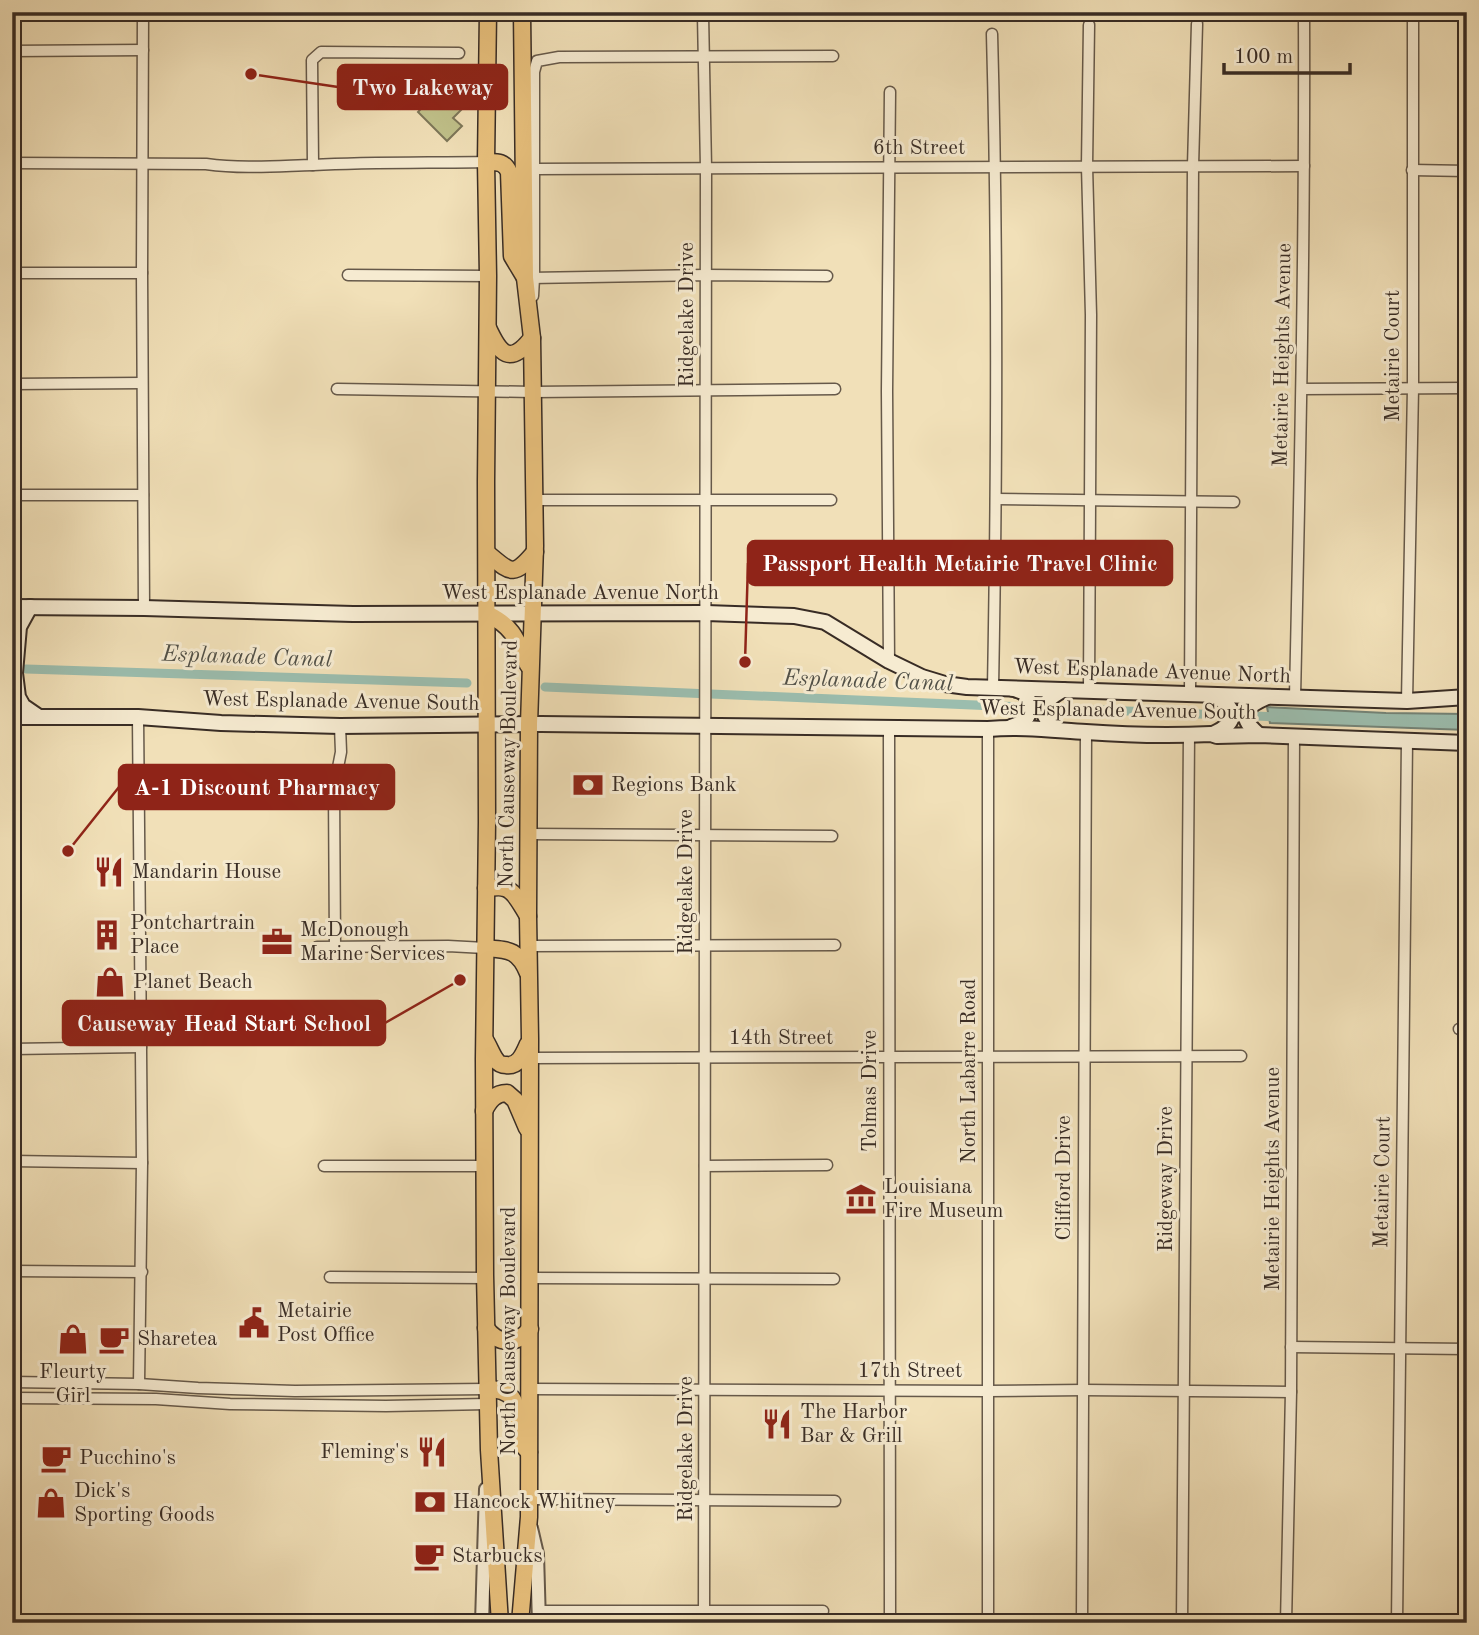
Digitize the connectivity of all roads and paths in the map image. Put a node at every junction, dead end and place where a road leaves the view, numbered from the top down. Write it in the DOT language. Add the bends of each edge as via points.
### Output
graph roads {
  1 [pos="143,12"];
  2 [pos="488,12"];
  3 [pos="522,12"];
  4 [pos="1413,12"];
  5 [pos="1304,14"];
  6 [pos="703,15"];
  7 [pos="1197,24"];
  8 [pos="1089,25"];
  9 [pos="992,34"];
  10 [pos="143,50"];
  11 [pos="12,51"];
  12 [pos="459,53"];
  13 [pos="703,55"];
  14 [pos="833,56"];
  15 [pos="890,92"];
  16 [pos="486,162"];
  17 [pos="12,163"];
  18 [pos="142,163"];
  19 [pos="313,164"];
  20 [pos="1087,166"];
  21 [pos="1193,166"];
  22 [pos="1304,166"];
  23 [pos="890,167"];
  24 [pos="995,167"];
  25 [pos="706,168"];
  26 [pos="535,169"];
  27 [pos="1412,170"];
  28 [pos="1467,171"];
  29 [pos="12,273"];
  30 [pos="142,273"];
  31 [pos="348,275"];
  32 [pos="706,275"];
  33 [pos="827,275"];
  34 [pos="488,276"];
  35 [pos="530,278"];
  36 [pos="487,326"];
  37 [pos="531,331"];
  38 [pos="142,383"];
  39 [pos="12,384"];
  40 [pos="1413,388"];
  41 [pos="1467,388"];
  42 [pos="337,389"];
  43 [pos="835,389"];
  44 [pos="1302,389"];
  45 [pos="706,390"];
  46 [pos="487,392"];
  47 [pos="533,392"];
  48 [pos="12,495"];
  49 [pos="143,495"];
  50 [pos="996,499"];
  51 [pos="535,500"];
  52 [pos="706,500"];
  53 [pos="831,500"];
  54 [pos="1089,501"];
  55 [pos="1191,502"];
  56 [pos="1234,502"];
  57 [pos="535,552"];
  58 [pos="487,553"];
  59 [pos="12,607"];
  60 [pos="30,607"];
  61 [pos="144,608"];
  62 [pos="706,613"];
  63 [pos="487,614"];
  64 [pos="531,614"];
  65 [pos="889,661"];
  66 [pos="530,670"];
  67 [pos="993,688"];
  68 [pos="1013,688"];
  69 [pos="1065,690"];
  70 [pos="1088,691"];
  71 [pos="1191,694"];
  72 [pos="1211,695"];
  73 [pos="1268,696"];
  74 [pos="1295,697"];
  75 [pos="1467,697"];
  76 [pos="1407,701"];
  77 [pos="12,717"];
  78 [pos="39,717"];
  79 [pos="138,717"];
  80 [pos="706,719"];
  81 [pos="487,724"];
  82 [pos="529,724"];
  83 [pos="340,726"];
  84 [pos="889,727"];
  85 [pos="1010,727"];
  86 [pos="988,729"];
  87 [pos="1057,729"];
  88 [pos="1086,732"];
  89 [pos="1211,734"];
  90 [pos="1189,735"];
  91 [pos="1259,735"];
  92 [pos="1294,736"];
  93 [pos="1407,741"];
  94 [pos="1467,743"];
  95 [pos="529,834"];
  96 [pos="706,835"];
  97 [pos="832,836"];
  98 [pos="486,888"];
  99 [pos="528,916"];
  100 [pos="835,945"];
  101 [pos="528,946"];
  102 [pos="705,946"];
  103 [pos="317,947"];
  104 [pos="335,947"];
  105 [pos="485,948"];
  106 [pos="529,975"];
  107 [pos="484,1038"];
  108 [pos="530,1039"];
  109 [pos="141,1047"];
  110 [pos="12,1049"];
  111 [pos="988,1056"];
  112 [pos="1084,1056"];
  113 [pos="1186,1056"];
  114 [pos="1241,1056"];
  115 [pos="889,1057"];
  116 [pos="530,1058"];
  117 [pos="705,1058"];
  118 [pos="484,1111"];
  119 [pos="529,1134"];
  120 [pos="12,1161"];
  121 [pos="142,1163"];
  122 [pos="827,1165"];
  123 [pos="324,1166"];
  124 [pos="705,1166"];
  125 [pos="484,1167"];
  126 [pos="12,1271"];
  127 [pos="142,1272"];
  128 [pos="330,1277"];
  129 [pos="485,1278"];
  130 [pos="530,1278"];
  131 [pos="705,1279"];
  132 [pos="834,1279"];
  133 [pos="486,1328"];
  134 [pos="530,1329"];
  135 [pos="1291,1347"];
  136 [pos="1400,1349"];
  137 [pos="1467,1349"];
  138 [pos="12,1382"];
  139 [pos="139,1384"];
  140 [pos="530,1389"];
  141 [pos="705,1390"];
  142 [pos="1083,1390"];
  143 [pos="890,1391"];
  144 [pos="988,1391"];
  145 [pos="1184,1392"];
  146 [pos="1291,1392"];
  147 [pos="487,1396"];
  148 [pos="12,1398"];
  149 [pos="489,1450"];
  150 [pos="529,1452"];
  151 [pos="529,1499"];
  152 [pos="705,1501"];
  153 [pos="835,1501"];
  154 [pos="529,1517"];
  155 [pos="704,1611"];
  156 [pos="823,1611"];
  157 [pos="539,1617"];
  158 [pos="482,1623"];
  159 [pos="500,1623"];
  160 [pos="520,1623"];
  161 [pos="704,1623"];
  162 [pos="890,1623"];
  163 [pos="988,1623"];
  164 [pos="1082,1623"];
  165 [pos="1182,1623"];
  166 [pos="1286,1623"];
  167 [pos="1397,1623"];
  1 -- 10 [label="street"];
  2 -- 16 [label="highway, North Causeway Boulevard"];
  3 -- 35 [label="highway, North Causeway Boulevard"];
  4 -- 27 [label="street, Metairie Court"];
  5 -- 22 [label="street, Metairie Heights Avenue"];
  6 -- 13 [label="street, Ridgelake Drive"];
  7 -- 21 [label="street"];
  8 -- 20 [label="street"];
  9 -- 24 [label="street"];
  10 -- 11 [label="street"];
  10 -- 18 [label="street"];
  12 -- 19 [label="street" via="321,52 313,60"];
  13 -- 14 [label="street"];
  13 -- 25 [label="street, Ridgelake Drive"];
  13 -- 26 [label="street" via="537,61"];
  15 -- 23 [label="street"];
  16 -- 19 [label="street"];
  16 -- 34 [label="highway, North Causeway Boulevard"];
  16 -- 35 [label="highway" via="500,162 509,172 512,256"];
  17 -- 18 [label="street"];
  18 -- 19 [label="street"];
  18 -- 30 [label="street"];
  20 -- 21 [label="street, 6th Street"];
  20 -- 24 [label="street, 6th Street"];
  20 -- 54 [label="street"];
  21 -- 22 [label="street, 6th Street"];
  21 -- 55 [label="street"];
  22 -- 44 [label="street, Metairie Heights Avenue"];
  23 -- 24 [label="street, 6th Street"];
  23 -- 25 [label="street, 6th Street"];
  23 -- 65 [label="street"];
  24 -- 50 [label="street"];
  25 -- 26 [label="street, 6th Street"];
  25 -- 32 [label="street, Ridgelake Drive"];
  26 -- 35 [label="street"];
  27 -- 28 [label="street"];
  27 -- 40 [label="street, Metairie Court"];
  29 -- 30 [label="street"];
  30 -- 38 [label="street"];
  31 -- 34 [label="street"];
  32 -- 33 [label="street"];
  32 -- 35 [label="street"];
  32 -- 45 [label="street, Ridgelake Drive"];
  34 -- 36 [label="highway, North Causeway Boulevard"];
  35 -- 37 [label="highway, North Causeway Boulevard"];
  36 -- 37 [label="highway" via="496,346 510,354 524,348"];
  36 -- 46 [label="highway, North Causeway Boulevard"];
  37 -- 47 [label="highway, North Causeway Boulevard"];
  38 -- 39 [label="street"];
  38 -- 49 [label="street"];
  40 -- 41 [label="street"];
  40 -- 44 [label="street"];
  40 -- 76 [label="street, Metairie Court"];
  42 -- 46 [label="street"];
  43 -- 45 [label="street"];
  44 -- 74 [label="street, Metairie Heights Avenue"];
  45 -- 47 [label="street"];
  45 -- 52 [label="street, Ridgelake Drive"];
  46 -- 47 [label="street"];
  46 -- 58 [label="highway, North Causeway Boulevard"];
  47 -- 51 [label="highway, North Causeway Boulevard"];
  48 -- 49 [label="street"];
  49 -- 61 [label="street"];
  50 -- 54 [label="street"];
  50 -- 67 [label="street"];
  51 -- 52 [label="street"];
  51 -- 57 [label="highway, North Causeway Boulevard"];
  52 -- 53 [label="street"];
  52 -- 62 [label="street, Ridgelake Drive"];
  54 -- 55 [label="street"];
  54 -- 70 [label="street"];
  55 -- 56 [label="street"];
  55 -- 71 [label="street"];
  57 -- 58 [label="highway" via="522,568 512,571"];
  57 -- 64 [label="highway, North Causeway Boulevard"];
  58 -- 63 [label="highway, North Causeway Boulevard"];
  59 -- 60 [label="main road, West Esplanade Avenue North"];
  60 -- 61 [label="main road, West Esplanade Avenue North"];
  60 -- 78 [label="main road" via="19,627 15,673 18,697"];
  61 -- 63 [label="main road, West Esplanade Avenue North"];
  62 -- 64 [label="main road, West Esplanade Avenue North"];
  62 -- 65 [label="main road, West Esplanade Avenue North" via="794,616 825,622"];
  62 -- 80 [label="street, Ridgelake Drive"];
  63 -- 64 [label="main road, West Esplanade Avenue North"];
  63 -- 66 [label="highway" via="513,633"];
  63 -- 81 [label="highway, North Causeway Boulevard"];
  64 -- 66 [label="highway, North Causeway Boulevard"];
  65 -- 67 [label="main road, West Esplanade Avenue North" via="945,684"];
  66 -- 82 [label="highway, North Causeway Boulevard"];
  67 -- 68 [label="main road, West Esplanade Avenue North"];
  68 -- 69 [label="main road, West Esplanade Avenue North"];
  68 -- 85 [label="main road" via="1024,693 1029,711 1027,718"];
  69 -- 70 [label="main road, West Esplanade Avenue North"];
  69 -- 87 [label="main road" via="1047,701 1044,709 1045,717"];
  70 -- 71 [label="main road, West Esplanade Avenue North"];
  71 -- 72 [label="main road, West Esplanade Avenue North"];
  72 -- 73 [label="main road, West Esplanade Avenue North"];
  72 -- 89 [label="main road" via="1229,705 1231,719"];
  73 -- 74 [label="main road, West Esplanade Avenue North"];
  73 -- 91 [label="main road" via="1252,704 1246,714"];
  74 -- 76 [label="main road, West Esplanade Avenue North"];
  75 -- 76 [label="main road, West Esplanade Avenue North"];
  77 -- 78 [label="main road, West Esplanade Avenue South"];
  78 -- 79 [label="main road, West Esplanade Avenue South"];
  79 -- 83 [label="main road, West Esplanade Avenue South"];
  79 -- 109 [label="street"];
  80 -- 82 [label="main road, West Esplanade Avenue South"];
  80 -- 84 [label="main road, West Esplanade Avenue South"];
  80 -- 96 [label="street, Ridgelake Drive"];
  81 -- 82 [label="main road, West Esplanade Avenue South"];
  81 -- 83 [label="main road, West Esplanade Avenue South"];
  81 -- 98 [label="highway, North Causeway Boulevard"];
  82 -- 95 [label="highway, North Causeway Boulevard"];
  83 -- 104 [label="street" via="334,788"];
  84 -- 86 [label="main road, West Esplanade Avenue South"];
  84 -- 115 [label="street, Tolmas Drive"];
  85 -- 86 [label="main road, West Esplanade Avenue South"];
  85 -- 87 [label="main road, West Esplanade Avenue South"];
  86 -- 111 [label="street, North Labarre Road"];
  87 -- 88 [label="main road, West Esplanade Avenue South"];
  88 -- 90 [label="main road, West Esplanade Avenue South"];
  88 -- 112 [label="street, Clifford Drive"];
  89 -- 90 [label="main road, West Esplanade Avenue South"];
  89 -- 91 [label="main road, West Esplanade Avenue South"];
  90 -- 113 [label="street, Ridgeway Drive"];
  91 -- 92 [label="main road, West Esplanade Avenue South"];
  92 -- 93 [label="main road, West Esplanade Avenue South"];
  92 -- 135 [label="street, Metairie Heights Avenue"];
  93 -- 94 [label="main road, West Esplanade Avenue South"];
  93 -- 136 [label="street, Metairie Court"];
  95 -- 96 [label="street"];
  95 -- 99 [label="highway, North Causeway Boulevard"];
  96 -- 97 [label="street"];
  96 -- 102 [label="street, Ridgelake Drive"];
  98 -- 99 [label="highway" via="508,889"];
  98 -- 105 [label="highway, North Causeway Boulevard"];
  99 -- 101 [label="highway, North Causeway Boulevard"];
  100 -- 102 [label="street"];
  101 -- 102 [label="street"];
  101 -- 106 [label="highway, North Causeway Boulevard"];
  102 -- 117 [label="street, Ridgelake Drive"];
  103 -- 104 [label="street"];
  104 -- 105 [label="street"];
  105 -- 106 [label="highway" via="517,955"];
  105 -- 107 [label="highway, North Causeway Boulevard"];
  106 -- 108 [label="highway, North Causeway Boulevard"];
  107 -- 108 [label="highway" via="499,1063 511,1066"];
  107 -- 118 [label="highway, North Causeway Boulevard"];
  108 -- 116 [label="highway, North Causeway Boulevard"];
  109 -- 110 [label="street"];
  109 -- 121 [label="street"];
  111 -- 112 [label="street, 14th Street"];
  111 -- 115 [label="street, 14th Street"];
  111 -- 144 [label="street, North Labarre Road"];
  112 -- 113 [label="street, 14th Street"];
  112 -- 142 [label="street, Clifford Drive"];
  113 -- 114 [label="street, 14th Street"];
  113 -- 145 [label="street, Ridgeway Drive"];
  115 -- 117 [label="street, 14th Street"];
  115 -- 143 [label="street, Tolmas Drive"];
  116 -- 117 [label="street, 14th Street"];
  116 -- 119 [label="highway, North Causeway Boulevard"];
  117 -- 124 [label="street, Ridgelake Drive"];
  118 -- 119 [label="highway" via="495,1096 507,1093 515,1100"];
  118 -- 125 [label="highway, North Causeway Boulevard"];
  119 -- 130 [label="highway, North Causeway Boulevard"];
  120 -- 121 [label="street"];
  121 -- 127 [label="street"];
  122 -- 124 [label="street"];
  123 -- 125 [label="street"];
  124 -- 131 [label="street, Ridgelake Drive"];
  125 -- 129 [label="highway, North Causeway Boulevard"];
  126 -- 127 [label="street"];
  127 -- 139 [label="street"];
  128 -- 129 [label="street"];
  129 -- 133 [label="highway, North Causeway Boulevard"];
  130 -- 131 [label="street"];
  130 -- 134 [label="highway, North Causeway Boulevard"];
  131 -- 132 [label="street"];
  131 -- 141 [label="street, Ridgelake Drive"];
  133 -- 134 [label="highway" via="496,1339 511,1341"];
  133 -- 147 [label="highway, North Causeway Boulevard"];
  134 -- 140 [label="highway, North Causeway Boulevard"];
  135 -- 136 [label="street"];
  135 -- 146 [label="street, Metairie Heights Avenue"];
  136 -- 137 [label="street"];
  136 -- 167 [label="street, Metairie Court"];
  138 -- 139 [label="street"];
  139 -- 147 [label="street"];
  140 -- 141 [label="street, 17th Street"];
  140 -- 150 [label="highway, North Causeway Boulevard"];
  141 -- 143 [label="street, 17th Street"];
  141 -- 152 [label="street, Ridgelake Drive"];
  142 -- 144 [label="street, 17th Street"];
  142 -- 145 [label="street, 17th Street"];
  142 -- 164 [label="street, Clifford Drive"];
  143 -- 144 [label="street, 17th Street"];
  143 -- 162 [label="street, Tolmas Drive"];
  144 -- 163 [label="street, North Labarre Road"];
  145 -- 146 [label="street, 17th Street"];
  145 -- 165 [label="street, Ridgeway Drive"];
  146 -- 166 [label="street, Metairie Heights Avenue"];
  147 -- 148 [label="street" via="328,1405"];
  147 -- 149 [label="highway, North Causeway Boulevard"];
  147 -- 150 [label="highway" via="499,1389 514,1399 516,1438"];
  149 -- 158 [label="street, North Causeway Boulevard"];
  149 -- 159 [label="highway, North Causeway Boulevard"];
  150 -- 151 [label="highway, North Causeway Boulevard"];
  151 -- 152 [label="street"];
  151 -- 154 [label="highway, North Causeway Boulevard"];
  152 -- 153 [label="street"];
  152 -- 155 [label="street, Ridgelake Drive"];
  154 -- 157 [label="street, North Causeway Boulevard" via="537,1554"];
  154 -- 160 [label="highway, North Causeway Boulevard"];
  155 -- 156 [label="street"];
  155 -- 157 [label="street"];
  155 -- 161 [label="street, Ridgelake Drive"];
}
